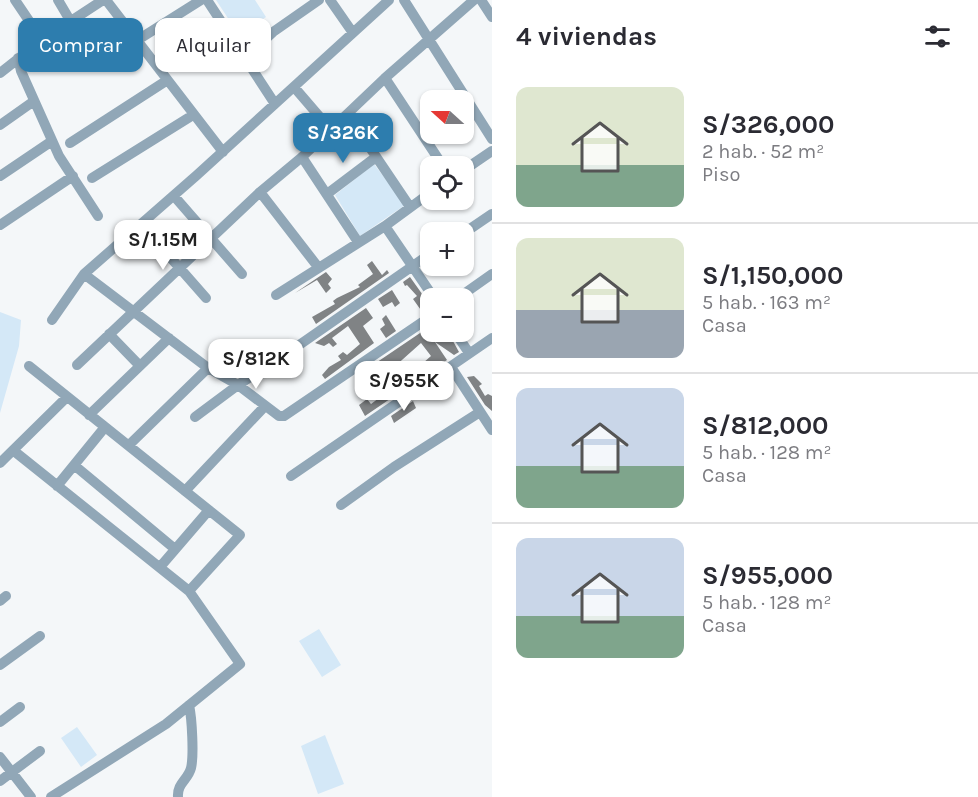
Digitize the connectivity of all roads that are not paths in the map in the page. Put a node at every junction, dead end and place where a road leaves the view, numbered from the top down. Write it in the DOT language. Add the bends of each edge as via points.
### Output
graph roads {
  1 [pos="15,0"];
  2 [pos="58,0"];
  3 [pos="105,0"];
  4 [pos="201,0"];
  5 [pos="207,0"];
  6 [pos="319,0"];
  7 [pos="330,0"];
  8 [pos="389,0"];
  9 [pos="404,0"];
  10 [pos="474,0"];
  11 [pos="481,0"];
  12 [pos="492,17"];
  13 [pos="27,18"];
  14 [pos="69,18"];
  15 [pos="77,18"];
  16 [pos="119,18"];
  17 [pos="218,18"];
  18 [pos="353,33"];
  19 [pos="271,34"];
  20 [pos="143,36"];
  21 [pos="429,39"];
  22 [pos="143,50"];
  23 [pos="18,58"];
  24 [pos="23,72"];
  25 [pos="253,72"];
  26 [pos="0,73"];
  27 [pos="385,78"];
  28 [pos="166,81"];
  29 [pos="294,87"];
  30 [pos="34,102"];
  31 [pos="275,105"];
  32 [pos="193,115"];
  33 [pos="348,116"];
  34 [pos="0,125"];
  35 [pos="331,130"];
  36 [pos="492,139"];
  37 [pos="52,141"];
  38 [pos="70,143"];
  39 [pos="223,152"];
  40 [pos="492,152"];
  41 [pos="436,156"];
  42 [pos="302,157"];
  43 [pos="376,157"];
  44 [pos="474,164"];
  45 [pos="0,176"];
  46 [pos="73,176"];
  47 [pos="92,178"];
  48 [pos="260,192"];
  49 [pos="327,194"];
  50 [pos="174,196"];
  51 [pos="420,200"];
  52 [pos="411,207"];
  53 [pos="492,214"];
  54 [pos="98,216"];
  55 [pos="141,224"];
  56 [pos="0,225"];
  57 [pos="385,226"];
  58 [pos="474,226"];
  59 [pos="211,238"];
  60 [pos="358,242"];
  61 [pos="420,261"];
  62 [pos="318,267"];
  63 [pos="412,267"];
  64 [pos="180,268"];
  65 [pos="84,274"];
  66 [pos="242,274"];
  67 [pos="492,274"];
  68 [pos="427,288"];
  69 [pos="472,288"];
  70 [pos="276,296"];
  71 [pos="206,298"];
  72 [pos="134,310"];
  73 [pos="52,320"];
  74 [pos="420,324"];
  75 [pos="109,334"];
  76 [pos="169,338"];
  77 [pos="492,338"];
  78 [pos="462,342"];
  79 [pos="469,353"];
  80 [pos="77,364"];
  81 [pos="28,366"];
  82 [pos="140,366"];
  83 [pos="451,367"];
  84 [pos="208,368"];
  85 [pos="238,385"];
  86 [pos="67,397"];
  87 [pos="265,406"];
  88 [pos="480,412"];
  89 [pos="89,415"];
  90 [pos="195,417"];
  91 [pos="105,427"];
  92 [pos="492,430"];
  93 [pos="129,445"];
  94 [pos="14,452"];
  95 [pos="0,463"];
  96 [pos="74,465"];
  97 [pos="291,476"];
  98 [pos="57,486"];
  99 [pos="184,490"];
  100 [pos="341,505"];
  101 [pos="209,510"];
  102 [pos="175,549"];
  103 [pos="160,567"];
  104 [pos="189,591"];
  105 [pos="40,636"];
  106 [pos="0,665"];
  107 [pos="189,705"];
  108 [pos="20,707"];
  109 [pos="0,722"];
  110 [pos="40,751"];
  111 [pos="0,757"];
  112 [pos="12,772"];
  113 [pos="0,781"];
  114 [pos="31,797"];
  115 [pos="51,797"];
  116 [pos="178,797"];
  1 -- 13 [label="street"];
  2 -- 14 [label="street"];
  3 -- 15 [label="street"];
  3 -- 16 [label="street"];
  4 -- 20 [label="street"];
  5 -- 17 [label="street"];
  6 -- 19 [label="street"];
  7 -- 18 [label="street"];
  8 -- 18 [label="street"];
  9 -- 21 [label="street"];
  10 -- 21 [label="street"];
  11 -- 12 [label="street"];
  18 -- 29 [label="street"];
  21 -- 27 [label="street"];
  21 -- 36 [label="street"];
  22 -- 28 [label="street"];
  23 -- 26 [label="street"];
  24 -- 30 [label="street"];
  25 -- 31 [label="street"];
  27 -- 33 [label="street"];
  27 -- 41 [label="street"];
  28 -- 32 [label="street"];
  28 -- 38 [label="street"];
  29 -- 31 [label="street"];
  29 -- 35 [label="street"];
  30 -- 34 [label="street"];
  30 -- 37 [label="street"];
  31 -- 39 [label="street"];
  32 -- 39 [label="street"];
  32 -- 47 [label="street"];
  33 -- 35 [label="street"];
  33 -- 43 [label="street"];
  35 -- 42 [label="street"];
  37 -- 45 [label="street"];
  37 -- 46 [label="street"];
  39 -- 50 [label="street"];
  40 -- 44 [label="street"];
  42 -- 48 [label="street"];
  42 -- 49 [label="street"];
  43 -- 49 [label="street"];
  43 -- 52 [label="street"];
  46 -- 54 [label="street"];
  46 -- 56 [label="street"];
  48 -- 59 [label="street"];
  48 -- 62 [label="street"];
  49 -- 60 [label="street"];
  50 -- 55 [label="street"];
  50 -- 59 [label="street"];
  51 -- 52 [label="street"];
  52 -- 57 [label="street"];
  53 -- 58 [label="street"];
  55 -- 64 [label="street"];
  55 -- 65 [label="street"];
  57 -- 60 [label="street"];
  57 -- 63 [label="street"];
  59 -- 64 [label="street"];
  59 -- 66 [label="street"];
  60 -- 62 [label="street"];
  61 -- 63 [label="street"];
  62 -- 70 [label="street"];
  63 -- 68 [label="street"];
  63 -- 85 [label="street"];
  64 -- 71 [label="street"];
  64 -- 72 [label="street"];
  65 -- 72 [label="street"];
  65 -- 73 [label="street"];
  67 -- 69 [label="street"];
  72 -- 75 [label="street"];
  72 -- 76 [label="street"];
  74 -- 87 [label="street" via="289,414 279,416"];
  75 -- 80 [label="street"];
  75 -- 82 [label="street"];
  76 -- 82 [label="street"];
  76 -- 84 [label="street"];
  77 -- 79 [label="street"];
  78 -- 79 [label="street"];
  79 -- 83 [label="street"];
  81 -- 86 [label="street"];
  82 -- 89 [label="street"];
  83 -- 88 [label="street"];
  83 -- 97 [label="street"];
  84 -- 85 [label="street"];
  84 -- 93 [label="street"];
  85 -- 87 [label="street"];
  85 -- 90 [label="street"];
  86 -- 89 [label="street"];
  86 -- 94 [label="street"];
  87 -- 99 [label="street"];
  88 -- 92 [label="street"];
  88 -- 100 [label="street"];
  89 -- 91 [label="street"];
  91 -- 93 [label="street"];
  91 -- 96 [label="street"];
  93 -- 99 [label="street"];
  94 -- 95 [label="street"];
  94 -- 98 [label="street"];
  96 -- 98 [label="street"];
  96 -- 102 [label="street"];
  98 -- 103 [label="street"];
  99 -- 101 [label="street"];
  101 -- 102 [label="street"];
  101 -- 104 [label="street" via="240,535"];
  102 -- 103 [label="street"];
  103 -- 104 [label="street"];
  104 -- 107 [label="street" via="240,664"];
  105 -- 106 [label="street"];
  107 -- 115 [label="street" via="138,743"];
  107 -- 116 [label="street" via="192,765 179,785"];
  108 -- 109 [label="street"];
  110 -- 112 [label="street"];
  111 -- 112 [label="street"];
  112 -- 113 [label="street"];
  112 -- 114 [label="street"];
}
